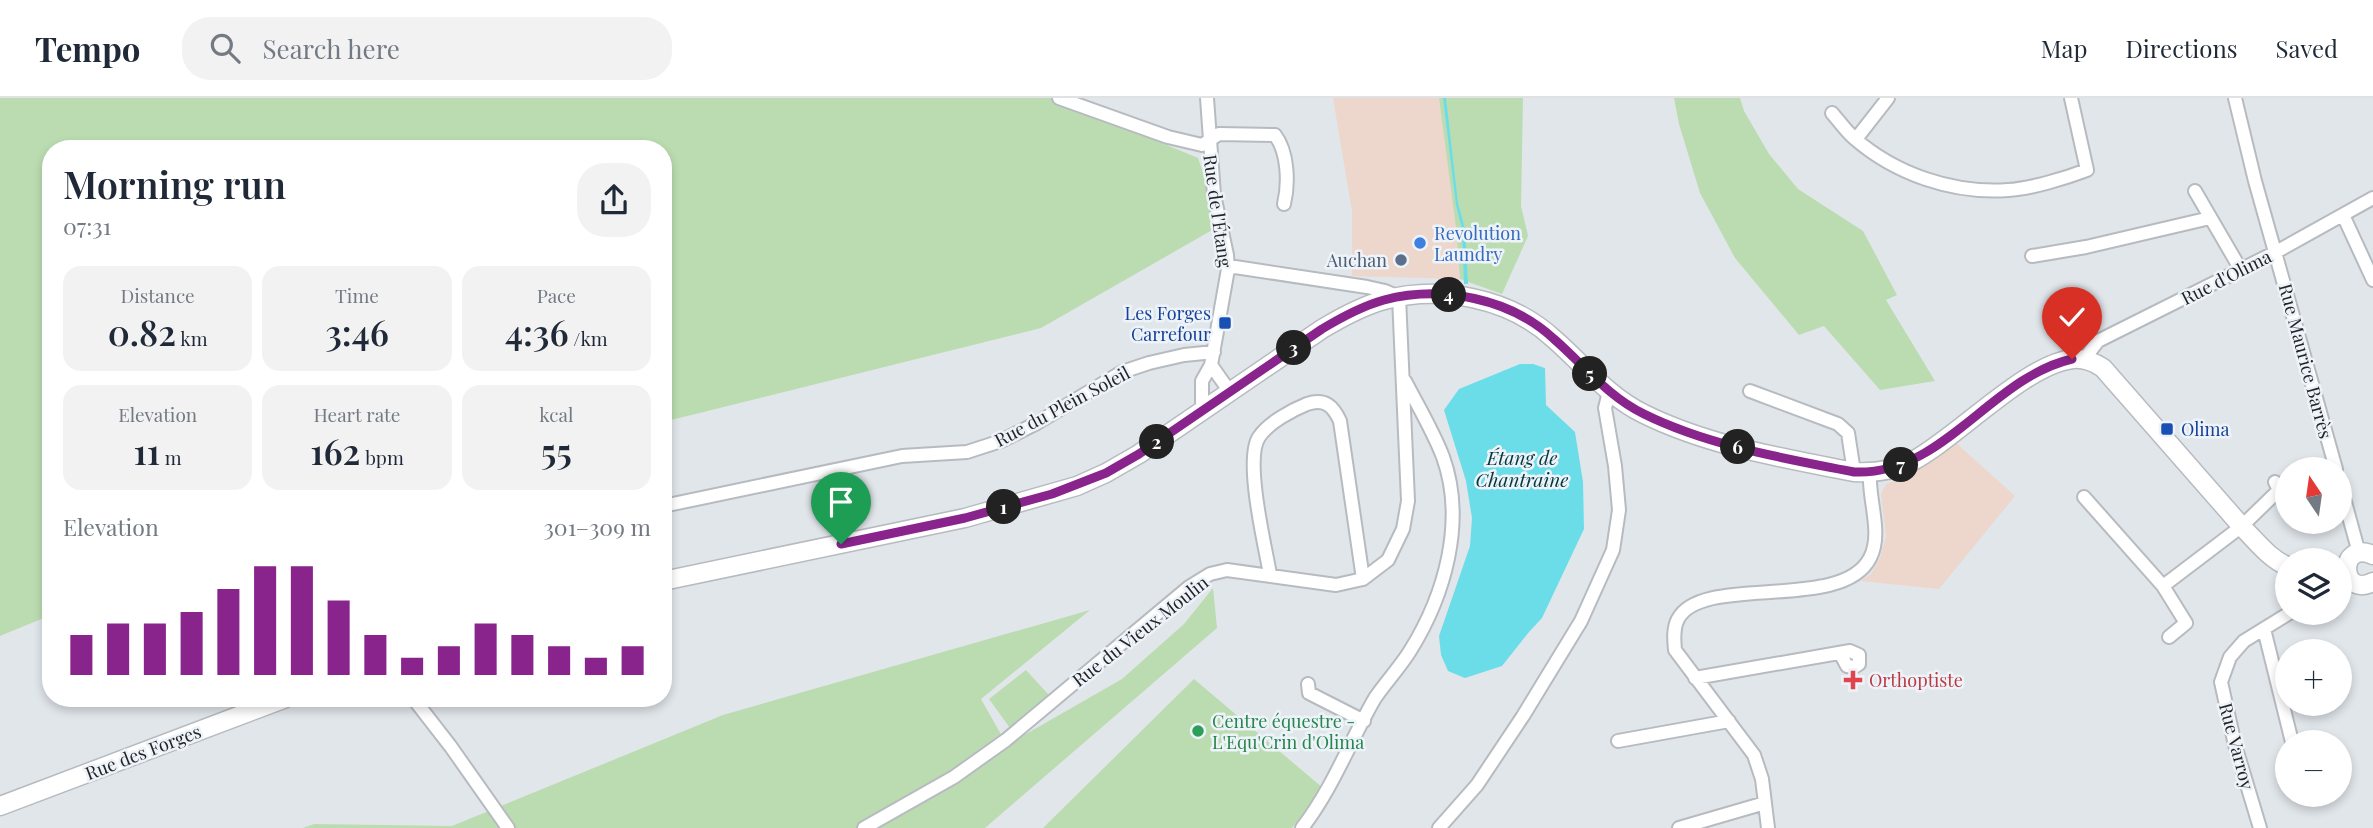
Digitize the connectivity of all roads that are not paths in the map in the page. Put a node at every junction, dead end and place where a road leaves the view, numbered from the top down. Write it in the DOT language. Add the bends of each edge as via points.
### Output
graph roads {
  1 [pos="1059,98"];
  2 [pos="1207,98"];
  3 [pos="1888,98"];
  4 [pos="2071,98"];
  5 [pos="2235,98"];
  6 [pos="1832,113"];
  7 [pos="1856,139"];
  8 [pos="1209,141"];
  9 [pos="2195,191"];
  10 [pos="2373,198"];
  11 [pos="1284,204"];
  12 [pos="2343,215"];
  13 [pos="2210,218"];
  14 [pos="2276,252"];
  15 [pos="2032,256"];
  16 [pos="1228,269"];
  17 [pos="2241,270"];
  18 [pos="2373,280"];
  19 [pos="1399,297"];
  20 [pos="1212,358"];
  21 [pos="2084,359"];
  22 [pos="1403,376"];
  23 [pos="1750,391"];
  24 [pos="1230,392"];
  25 [pos="1609,392"];
  26 [pos="1205,410"];
  27 [pos="2333,457"];
  28 [pos="1862,473"];
  29 [pos="2275,494"];
  30 [pos="2084,497"];
  31 [pos="672,504"];
  32 [pos="2352,516"];
  33 [pos="2242,526"];
  34 [pos="2366,554"];
  35 [pos="2275,559"];
  36 [pos="1270,574"];
  37 [pos="672,579"];
  38 [pos="1363,579"];
  39 [pos="2357,582"];
  40 [pos="2162,586"];
  41 [pos="2275,622"];
  42 [pos="2264,629"];
  43 [pos="2169,637"];
  44 [pos="1840,653"];
  45 [pos="1695,678"];
  46 [pos="1308,684"];
  47 [pos="262,707"];
  48 [pos="420,707"];
  49 [pos="1364,721"];
  50 [pos="1728,721"];
  51 [pos="2289,730"];
  52 [pos="1618,741"];
  53 [pos="1765,803"];
  54 [pos="0,806"];
  55 [pos="508,828"];
  56 [pos="864,828"];
  57 [pos="1302,828"];
  58 [pos="1439,828"];
  59 [pos="1679,828"];
  60 [pos="1768,828"];
  61 [pos="2260,828"];
  1 -- 8 [label="street" via="1168,137 1202,145"];
  2 -- 8 [label="street, Rue de l'Étang"];
  3 -- 7 [label="street"];
  4 -- 7 [label="street" via="2087,170 2011,190 1967,190 1929,180 1887,162"];
  5 -- 14 [label="street, Rue Maurice Barrès"];
  6 -- 7 [label="street"];
  8 -- 11 [label="street" via="1219,134 1275,135 1283,145"];
  8 -- 16 [label="street, Rue de l'Étang"];
  9 -- 13 [label="street"];
  10 -- 12 [label="street, Rue d'Olima"];
  12 -- 14 [label="street, Rue d'Olima"];
  12 -- 18 [label="street"];
  13 -- 15 [label="street"];
  13 -- 17 [label="street"];
  14 -- 17 [label="street, Rue d'Olima"];
  14 -- 27 [label="street, Rue Maurice Barrès"];
  16 -- 19 [label="street" via="1367,287"];
  16 -- 20 [label="street, Rue de l'Étang"];
  17 -- 21 [label="street, Rue d'Olima" via="2098,341"];
  19 -- 22 [label="street"];
  19 -- 24 [label="main road" via="1346,315"];
  19 -- 25 [label="main road" via="1448,295 1507,308 1553,337"];
  20 -- 24 [label="street"];
  20 -- 26 [label="street, Rue de l'Étang" via="1202,381"];
  20 -- 31 [label="street, Rue du Plein Soleil" via="1184,355 1122,372 1037,424 967,452 902,456"];
  21 -- 28 [label="main road" via="2040,371 1909,463"];
  21 -- 33 [label="main road" via="2103,368"];
  22 -- 38 [label="street" via="1408,502 1403,529 1388,560"];
  22 -- 49 [label="street" via="1443,457 1451,487 1452,542 1434,604 1410,651"];
  23 -- 28 [label="street" via="1838,424 1847,433"];
  24 -- 26 [label="main road"];
  25 -- 28 [label="main road" via="1643,414 1686,432"];
  25 -- 58 [label="street" via="1605,408 1619,510 1613,550 1581,621 1523,716 1477,785"];
  26 -- 37 [label="main road" via="1106,473 1052,494 965,518"];
  28 -- 45 [label="street" via="1875,542 1869,560 1850,578 1826,586 1704,599 1685,609 1677,620 1675,650"];
  29 -- 33 [label="street"];
  30 -- 40 [label="street"];
  32 -- 34 [label="street"];
  33 -- 35 [label="main road"];
  33 -- 40 [label="street"];
  34 -- 39 [label="main road" via="2350,558"];
  36 -- 38 [label="street, Rue du Vieux Moulin" via="1336,585"];
  36 -- 38 [label="street" via="1253,449 1259,436 1290,410 1325,402 1340,421"];
  36 -- 56 [label="street, Rue du Vieux Moulin" via="1227,570 1189,587 1006,740 954,777"];
  40 -- 43 [label="street" via="2186,623"];
  41 -- 42 [label="street, Rue Varroy"];
  42 -- 51 [label="street"];
  42 -- 61 [label="street, Rue Varroy" via="2230,657 2221,682"];
  44 -- 45 [label="street"];
  45 -- 50 [label="street"];
  46 -- 49 [label="street" via="1309,693"];
  47 -- 54 [label="main road, Rue des Forges"];
  48 -- 55 [label="street"];
  49 -- 57 [label="street" via="1320,804"];
  50 -- 52 [label="street"];
  50 -- 53 [label="street" via="1754,755"];
  53 -- 59 [label="street"];
  53 -- 60 [label="street"];
}
